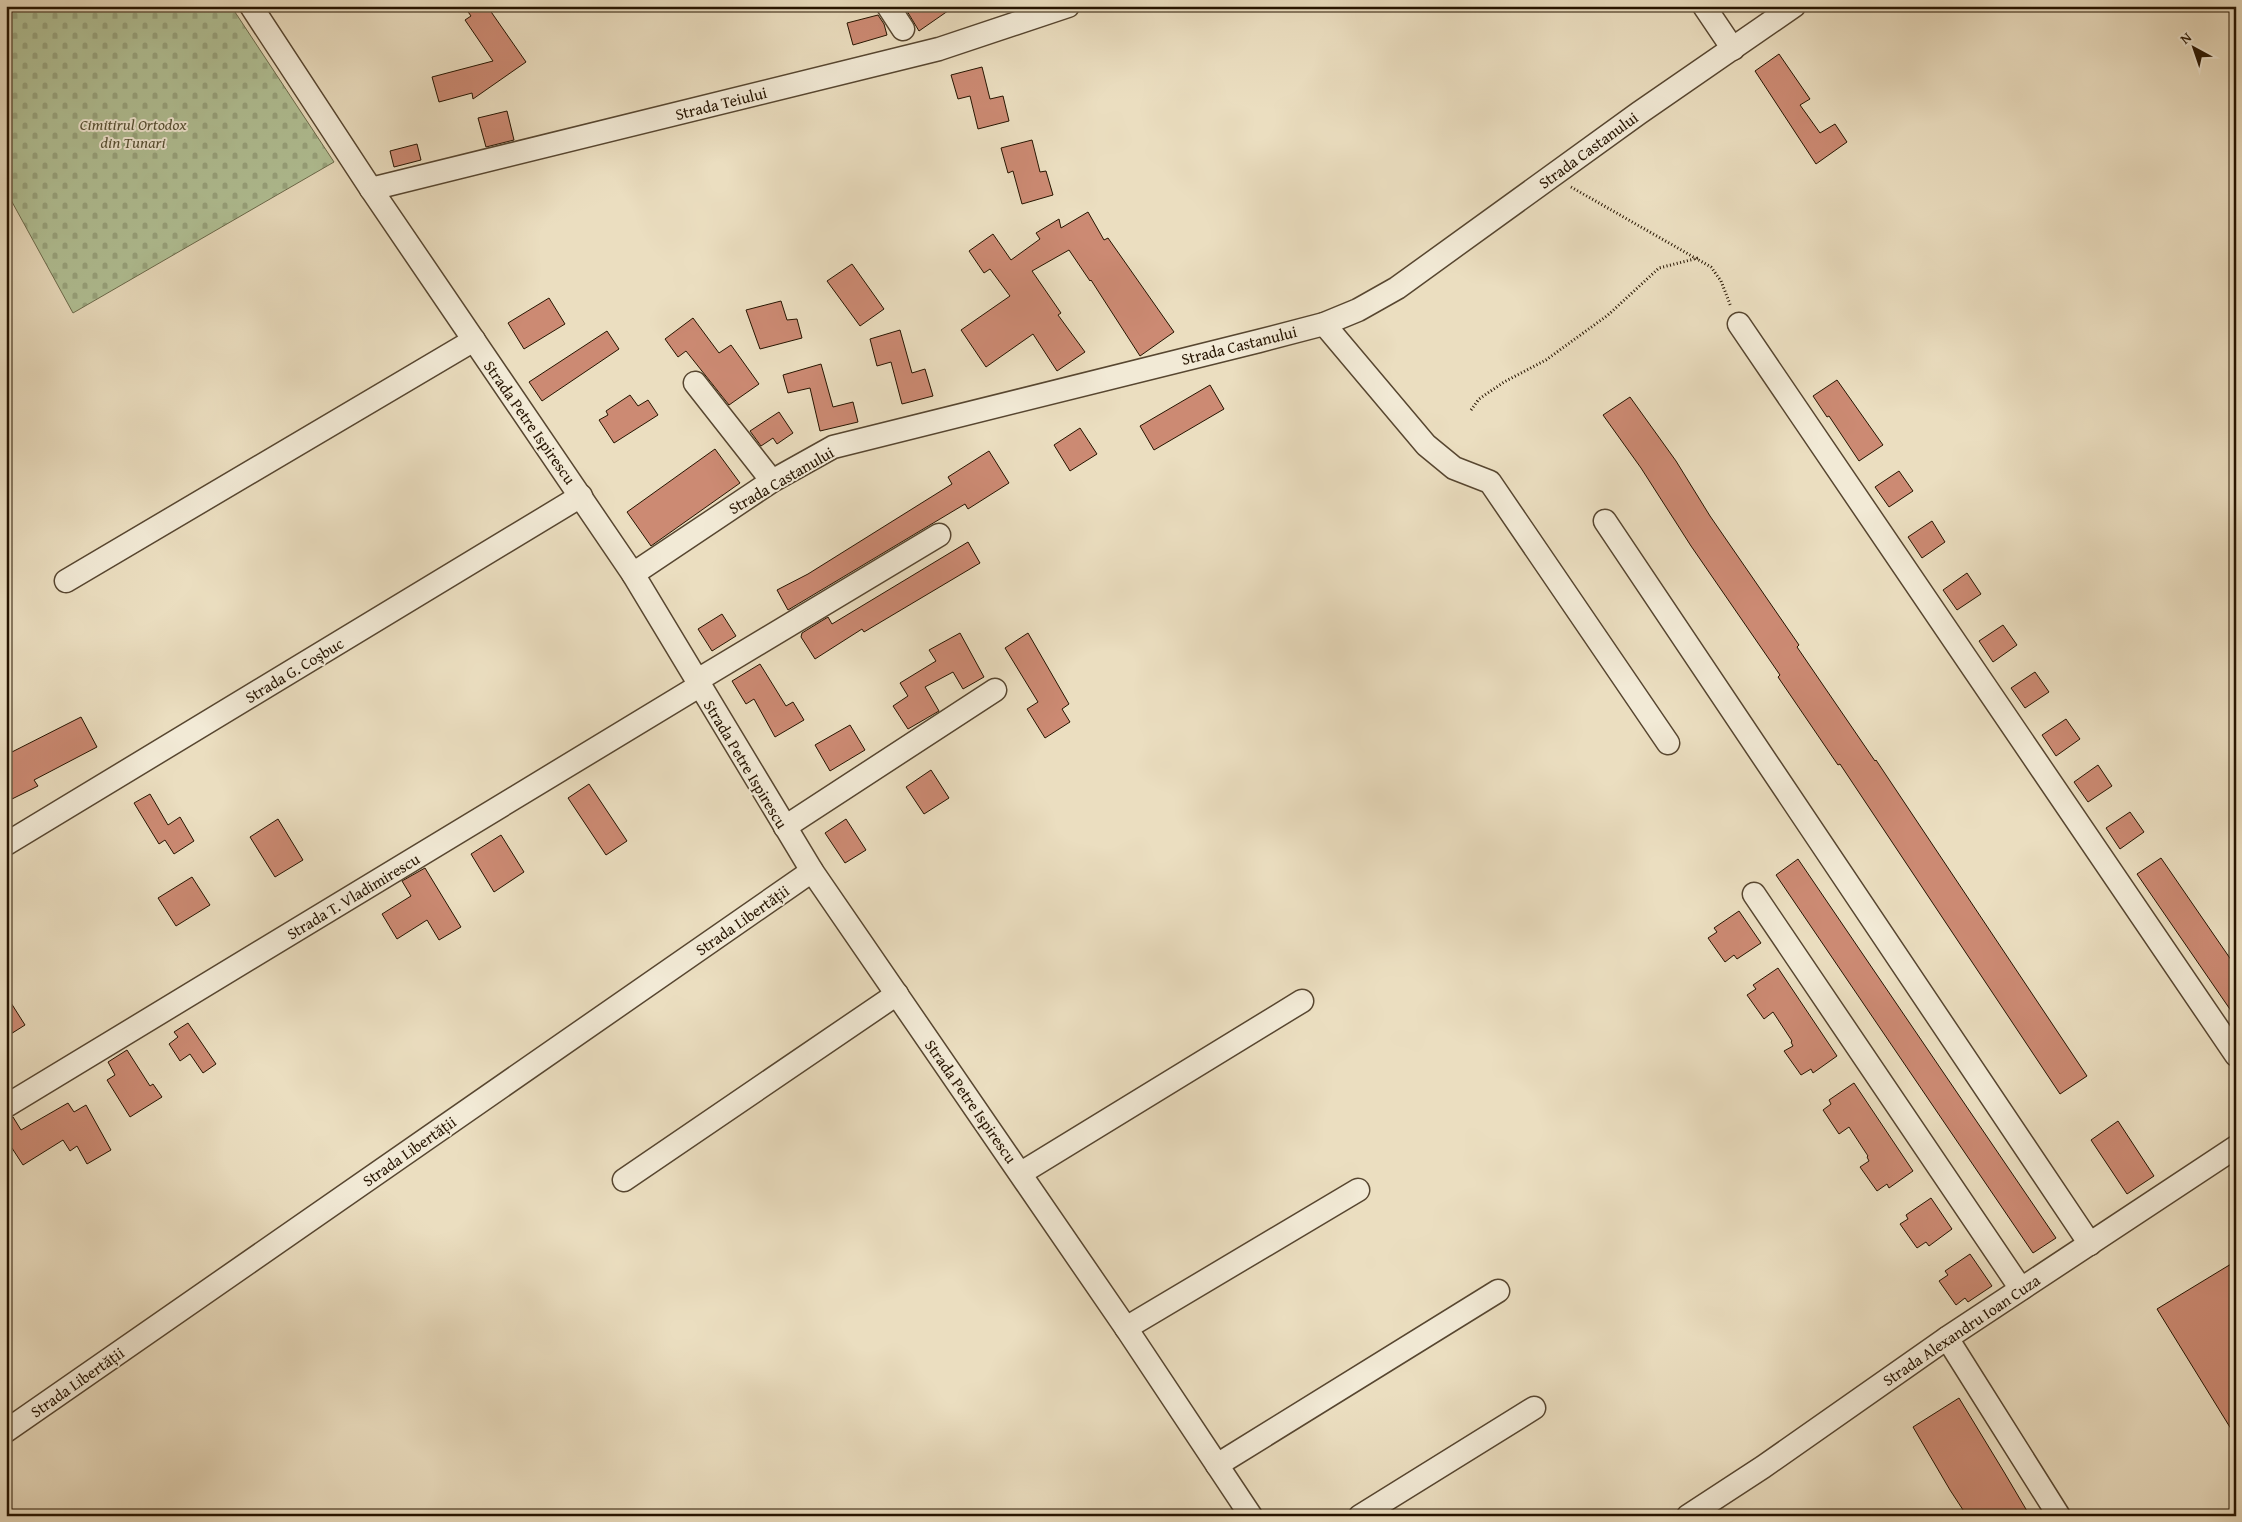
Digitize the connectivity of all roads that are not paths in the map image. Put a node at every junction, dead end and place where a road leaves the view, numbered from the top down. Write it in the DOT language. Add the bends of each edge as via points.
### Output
graph roads {
  1 [pos="251,6"];
  2 [pos="888,6"];
  3 [pos="1068,6"];
  4 [pos="1704,6"];
  5 [pos="1794,6"];
  6 [pos="903,29"];
  7 [pos="1733,48"];
  8 [pos="371,189"];
  9 [pos="1324,324"];
  10 [pos="1739,324"];
  11 [pos="474,340"];
  12 [pos="695,383"];
  13 [pos="772,481"];
  14 [pos="581,496"];
  15 [pos="1605,521"];
  16 [pos="940,535"];
  17 [pos="633,574"];
  18 [pos="66,581"];
  19 [pos="698,684"];
  20 [pos="996,690"];
  21 [pos="1668,743"];
  22 [pos="784,827"];
  23 [pos="6,844"];
  24 [pos="812,871"];
  25 [pos="1754,894"];
  26 [pos="897,994"];
  27 [pos="1302,1001"];
  28 [pos="2236,1055"];
  29 [pos="6,1106"];
  30 [pos="2236,1147"];
  31 [pos="1021,1174"];
  32 [pos="624,1180"];
  33 [pos="1358,1190"];
  34 [pos="2090,1244"];
  35 [pos="2021,1289"];
  36 [pos="1498,1291"];
  37 [pos="1126,1328"];
  38 [pos="1948,1338"];
  39 [pos="1534,1408"];
  40 [pos="6,1430"];
  41 [pos="1216,1464"];
  42 [pos="1251,1516"];
  43 [pos="1360,1516"];
  44 [pos="1688,1516"];
  45 [pos="2059,1516"];
  1 -- 8 [label="street, Strada Petre Ispirescu"];
  2 -- 6 [label="street"];
  3 -- 8 [label="street, Strada Teiului" via="939,50"];
  4 -- 7 [label="street"];
  5 -- 7 [label="street, Strada Castanului"];
  7 -- 9 [label="street, Strada Castanului" via="1397,288"];
  8 -- 11 [label="street, Strada Petre Ispirescu"];
  9 -- 13 [label="street, Strada Castanului" via="833,447"];
  9 -- 21 [label="street" via="1426,445 1454,468 1490,482"];
  10 -- 28 [label="street"];
  11 -- 14 [label="street, Strada Petre Ispirescu"];
  11 -- 18 [label="street"];
  12 -- 13 [label="street"];
  13 -- 17 [label="street, Strada Castanului"];
  14 -- 17 [label="street, Strada Petre Ispirescu"];
  14 -- 23 [label="street, Strada G. Coșbuc"];
  15 -- 34 [label="street"];
  16 -- 19 [label="street, Strada T. Vladimirescu"];
  17 -- 19 [label="street, Strada Petre Ispirescu"];
  19 -- 22 [label="street, Strada Petre Ispirescu"];
  19 -- 29 [label="street, Strada T. Vladimirescu"];
  20 -- 22 [label="street"];
  22 -- 24 [label="street, Strada Petre Ispirescu"];
  24 -- 26 [label="street, Strada Petre Ispirescu"];
  24 -- 40 [label="street, Strada Libertății"];
  25 -- 35 [label="street"];
  26 -- 31 [label="street, Strada Petre Ispirescu"];
  26 -- 32 [label="street"];
  27 -- 31 [label="street"];
  30 -- 34 [label="street, Strada Alexandru Ioan Cuza"];
  31 -- 37 [label="street, Strada Petre Ispirescu"];
  33 -- 37 [label="street"];
  34 -- 35 [label="street, Strada Alexandru Ioan Cuza"];
  35 -- 38 [label="street, Strada Alexandru Ioan Cuza"];
  36 -- 41 [label="street"];
  37 -- 41 [label="street, Strada Petre Ispirescu"];
  38 -- 44 [label="street, Strada Alexandru Ioan Cuza"];
  38 -- 45 [label="street"];
  39 -- 43 [label="street"];
  41 -- 42 [label="street, Strada Petre Ispirescu"];
}
